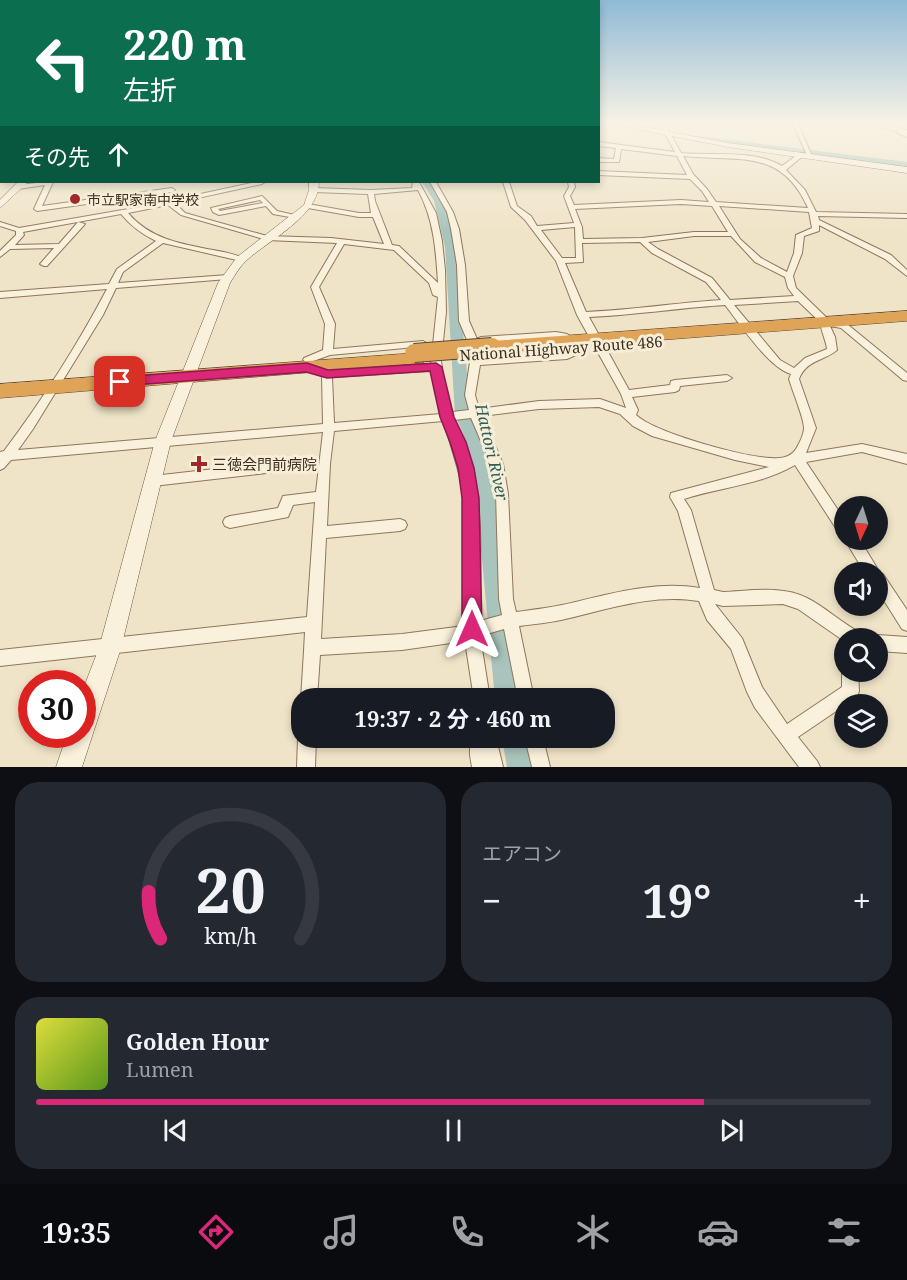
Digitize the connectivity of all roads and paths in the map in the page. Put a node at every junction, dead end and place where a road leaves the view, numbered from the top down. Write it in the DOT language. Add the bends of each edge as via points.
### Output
graph roads {
  1 [pos="600,160"];
  2 [pos="617,160"];
  3 [pos="683,160"];
  4 [pos="758,160"];
  5 [pos="798,160"];
  6 [pos="834,160"];
  7 [pos="783,169"];
  8 [pos="906,172"];
  9 [pos="600,173"];
  10 [pos="692,177"];
  11 [pos="50,183"];
  12 [pos="167,183"];
  13 [pos="258,183"];
  14 [pos="400,183"];
  15 [pos="417,183"];
  16 [pos="418,183"];
  17 [pos="434,183"];
  18 [pos="506,183"];
  19 [pos="571,183"];
  20 [pos="21,184"];
  21 [pos="172,190"];
  22 [pos="398,191"];
  23 [pos="370,192"];
  24 [pos="308,198"];
  25 [pos="173,202"];
  26 [pos="267,204"];
  27 [pos="714,204"];
  28 [pos="0,205"];
  29 [pos="570,207"];
  30 [pos="123,212"];
  31 [pos="374,215"];
  32 [pos="813,215"];
  33 [pos="907,216"];
  34 [pos="0,224"];
  35 [pos="81,224"];
  36 [pos="577,225"];
  37 [pos="534,228"];
  38 [pos="19,230"];
  39 [pos="734,234"];
  40 [pos="267,238"];
  41 [pos="642,240"];
  42 [pos="161,241"];
  43 [pos="581,241"];
  44 [pos="341,242"];
  45 [pos="61,246"];
  46 [pos="388,246"];
  47 [pos="10,247"];
  48 [pos="0,255"];
  49 [pos="241,259"];
  50 [pos="560,261"];
  51 [pos="44,264"];
  52 [pos="907,274"];
  53 [pos="789,276"];
  54 [pos="228,277"];
  55 [pos="111,285"];
  56 [pos="0,295"];
  57 [pos="800,298"];
  58 [pos="729,303"];
  59 [pos="441,304"];
  60 [pos="582,315"];
  61 [pos="907,316"];
  62 [pos="907,321"];
  63 [pos="831,325"];
  64 [pos="751,330"];
  65 [pos="472,340"];
  66 [pos="597,342"];
  67 [pos="436,343"];
  68 [pos="575,344"];
  69 [pos="328,352"];
  70 [pos="475,362"];
  71 [pos="307,364"];
  72 [pos="436,367"];
  73 [pos="796,372"];
  74 [pos="189,373"];
  75 [pos="327,374"];
  76 [pos="727,378"];
  77 [pos="907,378"];
  78 [pos="0,383"];
  79 [pos="54,383"];
  80 [pos="0,391"];
  81 [pos="626,394"];
  82 [pos="475,413"];
  83 [pos="630,416"];
  84 [pos="447,417"];
  85 [pos="329,428"];
  86 [pos="163,441"];
  87 [pos="2,459"];
  88 [pos="907,459"];
  89 [pos="787,462"];
  90 [pos="292,465"];
  91 [pos="153,481"];
  92 [pos="322,496"];
  93 [pos="834,517"];
  94 [pos="230,522"];
  95 [pos="400,525"];
  96 [pos="319,533"];
  97 [pos="888,595"];
  98 [pos="703,596"];
  99 [pos="508,621"];
  100 [pos="313,624"];
  101 [pos="907,624"];
  102 [pos="837,628"];
  103 [pos="472,629"];
  104 [pos="888,644"];
  105 [pos="907,645"];
  106 [pos="110,648"];
  107 [pos="311,648"];
  108 [pos="0,658"];
  109 [pos="851,682"];
  110 [pos="96,688"];
  111 [pos="309,688"];
  112 [pos="480,688"];
  113 [pos="523,688"];
  114 [pos="786,735"];
  115 [pos="76,748"];
  116 [pos="307,748"];
  117 [pos="479,748"];
  118 [pos="489,748"];
  119 [pos="536,748"];
  120 [pos="69,767"];
  121 [pos="306,767"];
  122 [pos="481,767"];
  123 [pos="494,767"];
  124 [pos="541,767"];
  125 [pos="811,767"];
  1 -- 2 [label="street"];
  3 -- 10 [label="street"];
  4 -- 7 [label="street"];
  5 -- 7 [label="street"];
  6 -- 8 [label="street"];
  7 -- 32 [label="street" via="801,188"];
  9 -- 10 [label="street"];
  10 -- 27 [label="street"];
  11 -- 21 [label="street" via="37,209"];
  12 -- 21 [label="street"];
  13 -- 25 [label="street"];
  14 -- 22 [label="street"];
  15 -- 22 [label="street" via="416,189"];
  16 -- 59 [label="street" via="435,220"];
  17 -- 65 [label="street" via="455,229 464,321"];
  18 -- 37 [label="street" via="514,207"];
  19 -- 29 [label="street" via="567,196"];
  20 -- 28 [label="street"];
  21 -- 25 [label="street"];
  22 -- 23 [label="street"];
  23 -- 24 [label="street"];
  23 -- 31 [label="street"];
  24 -- 26 [label="street" via="275,213"];
  24 -- 31 [label="street" via="359,215"];
  24 -- 40 [label="street"];
  25 -- 30 [label="street"];
  25 -- 40 [label="street" via="183,214"];
  26 -- 26 [label="street" via="262,198 214,208 219,213"];
  27 -- 29 [label="street" via="659,202"];
  27 -- 32 [label="street"];
  27 -- 39 [label="street"];
  29 -- 36 [label="street"];
  30 -- 38 [label="street"];
  30 -- 42 [label="street" via="138,229"];
  31 -- 46 [label="street"];
  32 -- 33 [label="street"];
  32 -- 52 [label="street" via="888,257"];
  32 -- 53 [label="street" via="816,229 799,238"];
  34 -- 38 [label="street"];
  35 -- 45 [label="street"];
  36 -- 37 [label="street"];
  36 -- 43 [label="street"];
  37 -- 50 [label="street"];
  38 -- 47 [label="street" via="20,235"];
  39 -- 41 [label="street"];
  39 -- 53 [label="street" via="758,260"];
  40 -- 44 [label="street"];
  40 -- 49 [label="street"];
  41 -- 43 [label="street"];
  41 -- 58 [label="street" via="708,280"];
  42 -- 49 [label="street"];
  42 -- 55 [label="street" via="120,271"];
  43 -- 50 [label="street" via="580,260"];
  44 -- 46 [label="street"];
  44 -- 69 [label="street" via="315,287 330,324"];
  45 -- 47 [label="street"];
  45 -- 51 [label="street"];
  46 -- 59 [label="street" via="404,252 434,282"];
  47 -- 48 [label="street"];
  49 -- 54 [label="street"];
  50 -- 60 [label="street"];
  53 -- 57 [label="street"];
  54 -- 55 [label="street"];
  54 -- 74 [label="street"];
  55 -- 56 [label="street"];
  55 -- 79 [label="street" via="98,315"];
  57 -- 58 [label="street"];
  57 -- 63 [label="street"];
  58 -- 60 [label="street"];
  58 -- 64 [label="street"];
  59 -- 67 [label="street"];
  60 -- 66 [label="street"];
  61 -- 63 [label="highway, National Highway Route 486"];
  62 -- 63 [label="highway, National Highway Route 486"];
  63 -- 64 [label="highway, National Highway Route 486"];
  63 -- 73 [label="street" via="832,350"];
  63 -- 77 [label="street"];
  64 -- 66 [label="highway, National Highway Route 486"];
  64 -- 73 [label="street" via="776,362"];
  65 -- 68 [label="street" via="556,335"];
  65 -- 70 [label="street"];
  66 -- 68 [label="highway, National Highway Route 486"];
  66 -- 81 [label="street"];
  67 -- 69 [label="street"];
  67 -- 72 [label="street"];
  68 -- 70 [label="street" via="576,352 567,356"];
  68 -- 71 [label="highway, National Highway Route 486"];
  69 -- 71 [label="street"];
  70 -- 82 [label="street" via="471,395"];
  71 -- 74 [label="highway, National Highway Route 486"];
  71 -- 75 [label="street"];
  72 -- 75 [label="street"];
  72 -- 84 [label="street"];
  73 -- 89 [label="street" via="794,379 810,428"];
  74 -- 79 [label="highway, National Highway Route 486"];
  74 -- 86 [label="street"];
  75 -- 85 [label="street"];
  76 -- 81 [label="street" via="675,383 675,388"];
  78 -- 79 [label="highway, National Highway Route 486"];
  79 -- 80 [label="highway, National Highway Route 486"];
  79 -- 87 [label="street" via="29,426"];
  81 -- 83 [label="street" via="632,410"];
  82 -- 83 [label="street" via="600,403"];
  82 -- 84 [label="street"];
  82 -- 99 [label="street" via="497,464 502,494"];
  83 -- 89 [label="street" via="656,433 683,442 735,456"];
  84 -- 85 [label="street"];
  84 -- 103 [label="street" via="463,460 471,498"];
  85 -- 86 [label="street"];
  85 -- 92 [label="street"];
  86 -- 87 [label="street"];
  86 -- 91 [label="street"];
  88 -- 89 [label="street" via="852,448"];
  89 -- 93 [label="street"];
  89 -- 98 [label="street" via="761,475 676,497 684,510 706,588"];
  90 -- 91 [label="street"];
  91 -- 106 [label="street"];
  92 -- 94 [label="street" via="288,500 283,513"];
  92 -- 96 [label="street"];
  95 -- 96 [label="street"];
  96 -- 100 [label="street"];
  97 -- 101 [label="street"];
  98 -- 99 [label="street" via="684,592 631,595 559,614"];
  98 -- 102 [label="street" via="783,597 802,603"];
  98 -- 114 [label="street" via="733,638 756,693"];
  99 -- 103 [label="street"];
  99 -- 113 [label="street"];
  100 -- 106 [label="street"];
  100 -- 107 [label="street"];
  103 -- 107 [label="street" via="458,635 402,642"];
  103 -- 112 [label="street"];
  104 -- 105 [label="street"];
  106 -- 108 [label="street"];
  106 -- 110 [label="street"];
  107 -- 111 [label="street"];
  109 -- 114 [label="street" via="851,691"];
  114 -- 125 [label="street"];
  115 -- 120 [label="street"];
  116 -- 121 [label="street"];
  117 -- 122 [label="street"];
  118 -- 123 [label="street"];
  119 -- 124 [label="street"];
}
